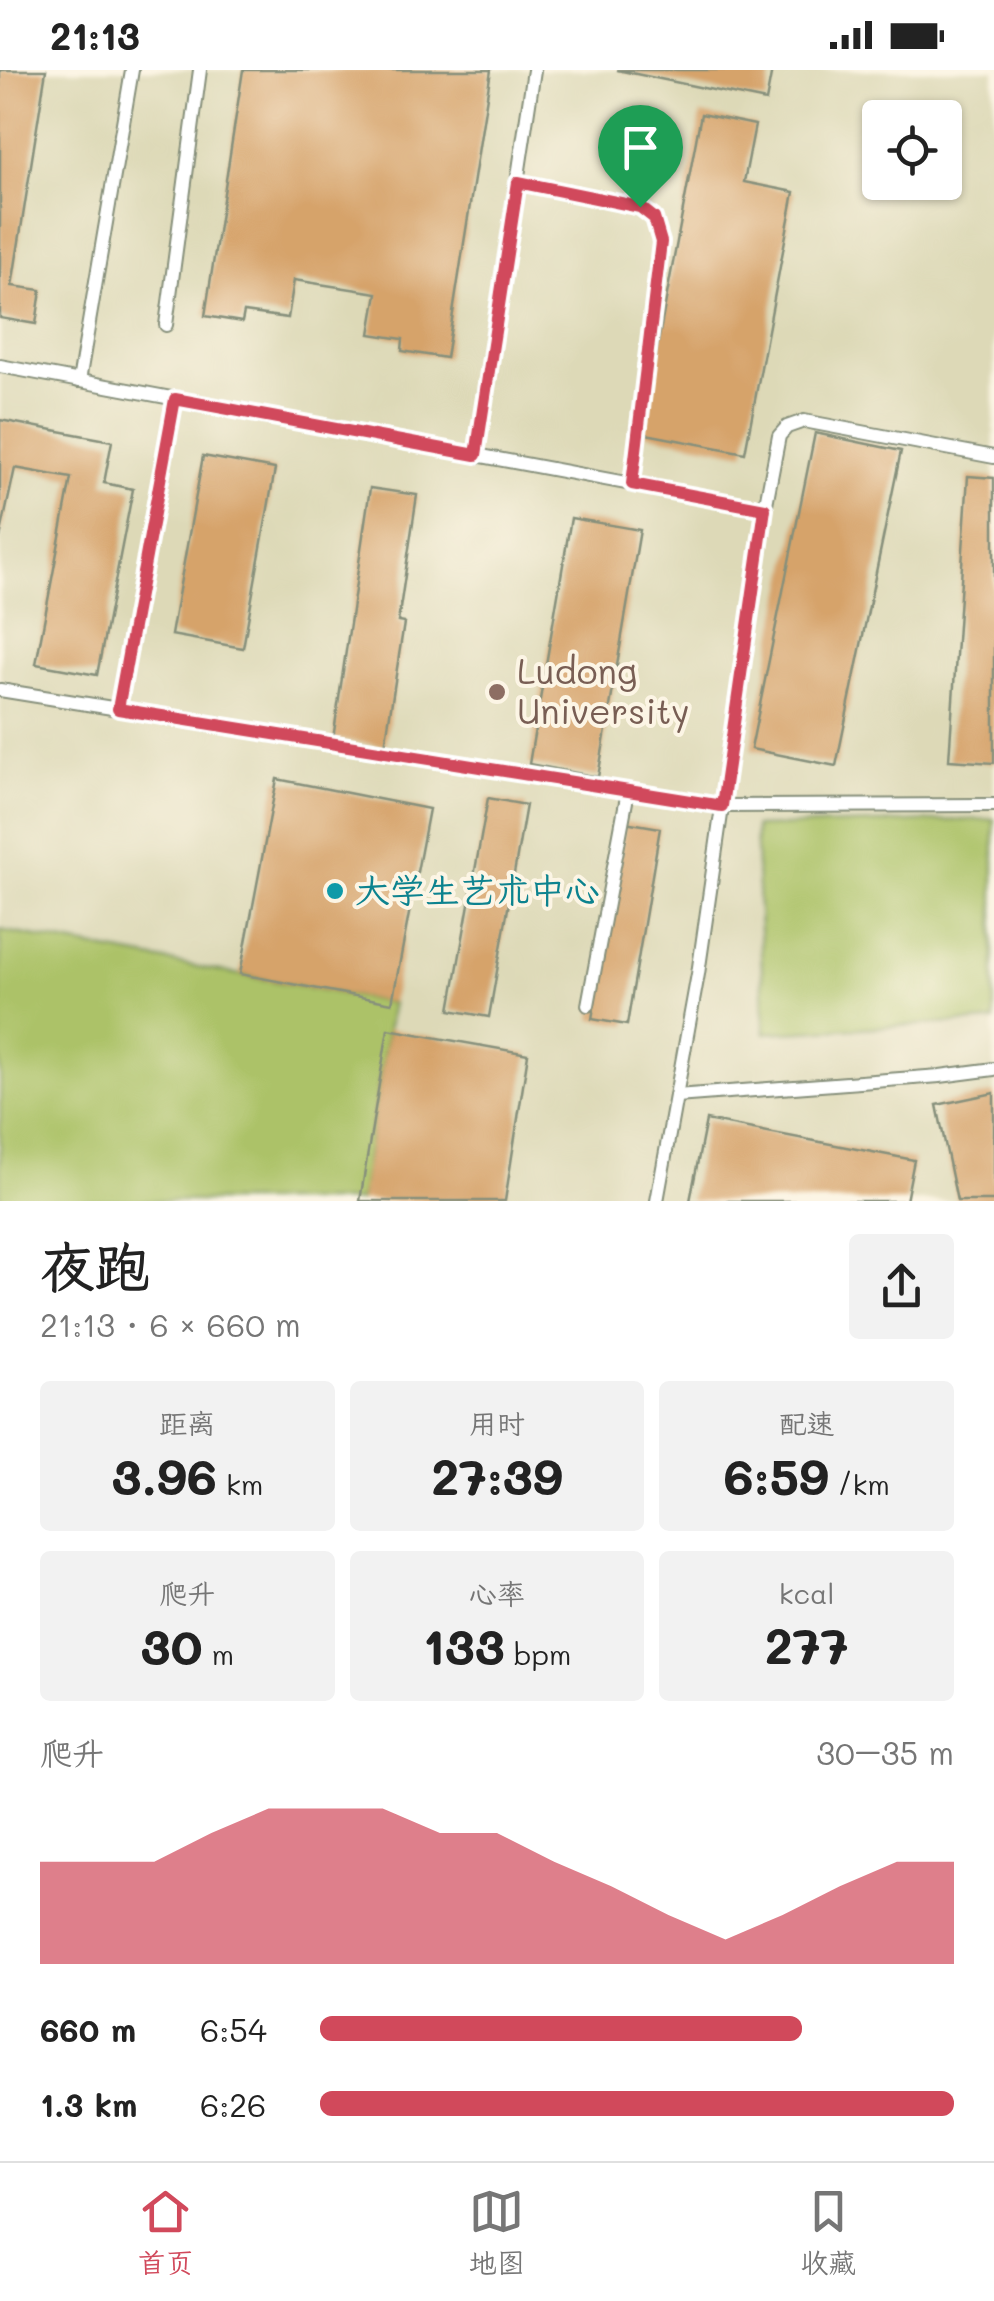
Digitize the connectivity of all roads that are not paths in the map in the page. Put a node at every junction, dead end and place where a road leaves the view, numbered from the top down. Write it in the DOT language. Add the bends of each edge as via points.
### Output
graph roads {
  1 [pos="132,70"];
  2 [pos="200,70"];
  3 [pos="534,70"];
  4 [pos="518,182"];
  5 [pos="166,325"];
  6 [pos="0,366"];
  7 [pos="79,380"];
  8 [pos="175,399"];
  9 [pos="476,455"];
  10 [pos="994,457"];
  11 [pos="632,484"];
  12 [pos="765,509"];
  13 [pos="0,690"];
  14 [pos="118,709"];
  15 [pos="628,791"];
  16 [pos="994,805"];
  17 [pos="722,806"];
  18 [pos="588,1004"];
  19 [pos="994,1069"];
  20 [pos="676,1096"];
  21 [pos="657,1201"];
  1 -- 7 [label="lane"];
  2 -- 5 [label="lane"];
  3 -- 4 [label="lane"];
  4 -- 9 [label="lane"];
  4 -- 11 [label="lane" via="640,207 654,218 661,242"];
  6 -- 7 [label="lane"];
  7 -- 8 [label="lane"];
  8 -- 9 [label="lane"];
  8 -- 14 [label="lane"];
  9 -- 11 [label="lane"];
  10 -- 12 [label="lane" via="804,421 779,436"];
  11 -- 12 [label="lane"];
  12 -- 17 [label="lane"];
  13 -- 14 [label="lane"];
  14 -- 15 [label="lane"];
  15 -- 17 [label="lane"];
  15 -- 18 [label="lane"];
  16 -- 17 [label="lane"];
  17 -- 20 [label="lane"];
  19 -- 20 [label="lane"];
  20 -- 21 [label="lane"];
}
